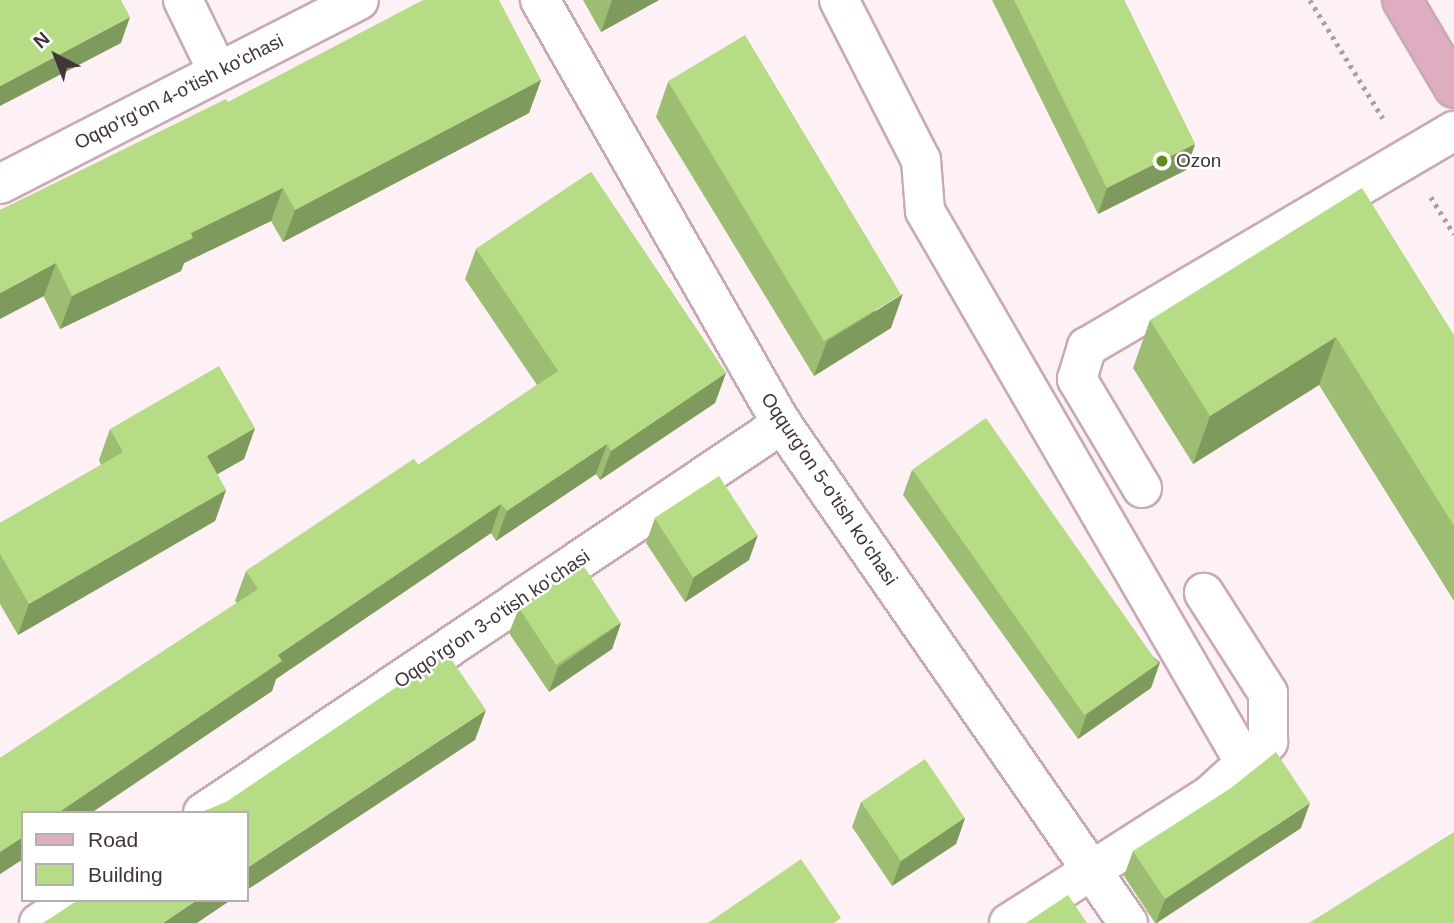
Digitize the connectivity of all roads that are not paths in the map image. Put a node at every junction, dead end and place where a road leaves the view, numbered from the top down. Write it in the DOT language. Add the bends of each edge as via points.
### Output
graph roads {
  1 [pos="183,0"];
  2 [pos="359,0"];
  3 [pos="540,0"];
  4 [pos="839,0"];
  5 [pos="1402,0"];
  6 [pos="218,72"];
  7 [pos="1454,88"];
  8 [pos="1454,131"];
  9 [pos="0,184"];
  10 [pos="782,425"];
  11 [pos="1142,488"];
  12 [pos="1203,593"];
  13 [pos="1245,763"];
  14 [pos="206,811"];
  15 [pos="1091,869"];
  16 [pos="70,902"];
  17 [pos="39,923"];
  18 [pos="1009,923"];
  19 [pos="1128,923"];
  1 -- 6 [label="street"];
  2 -- 6 [label="street, Oqqo'rg'on 4-o'tish ko'chasi"];
  3 -- 10 [label="street, Oqqurg'on 5-o'tish ko'chasi"];
  4 -- 13 [label="street" via="921,160 925,211"];
  5 -- 7 [label="main road"];
  6 -- 9 [label="street, Oqqo'rg'on 4-o'tish ko'chasi"];
  8 -- 11 [label="street" via="1087,347 1077,379"];
  10 -- 14 [label="street, Oqqo'rg'on 3-o'tish ko'chasi"];
  10 -- 15 [label="street, Oqqurg'on 5-o'tish ko'chasi"];
  12 -- 13 [label="street" via="1268,693 1268,742"];
  13 -- 15 [label="street" via="1210,795"];
  15 -- 18 [label="street"];
  15 -- 19 [label="street, Oqqurg'on 5-o'tish ko'chasi"];
  16 -- 17 [label="street"];
}
